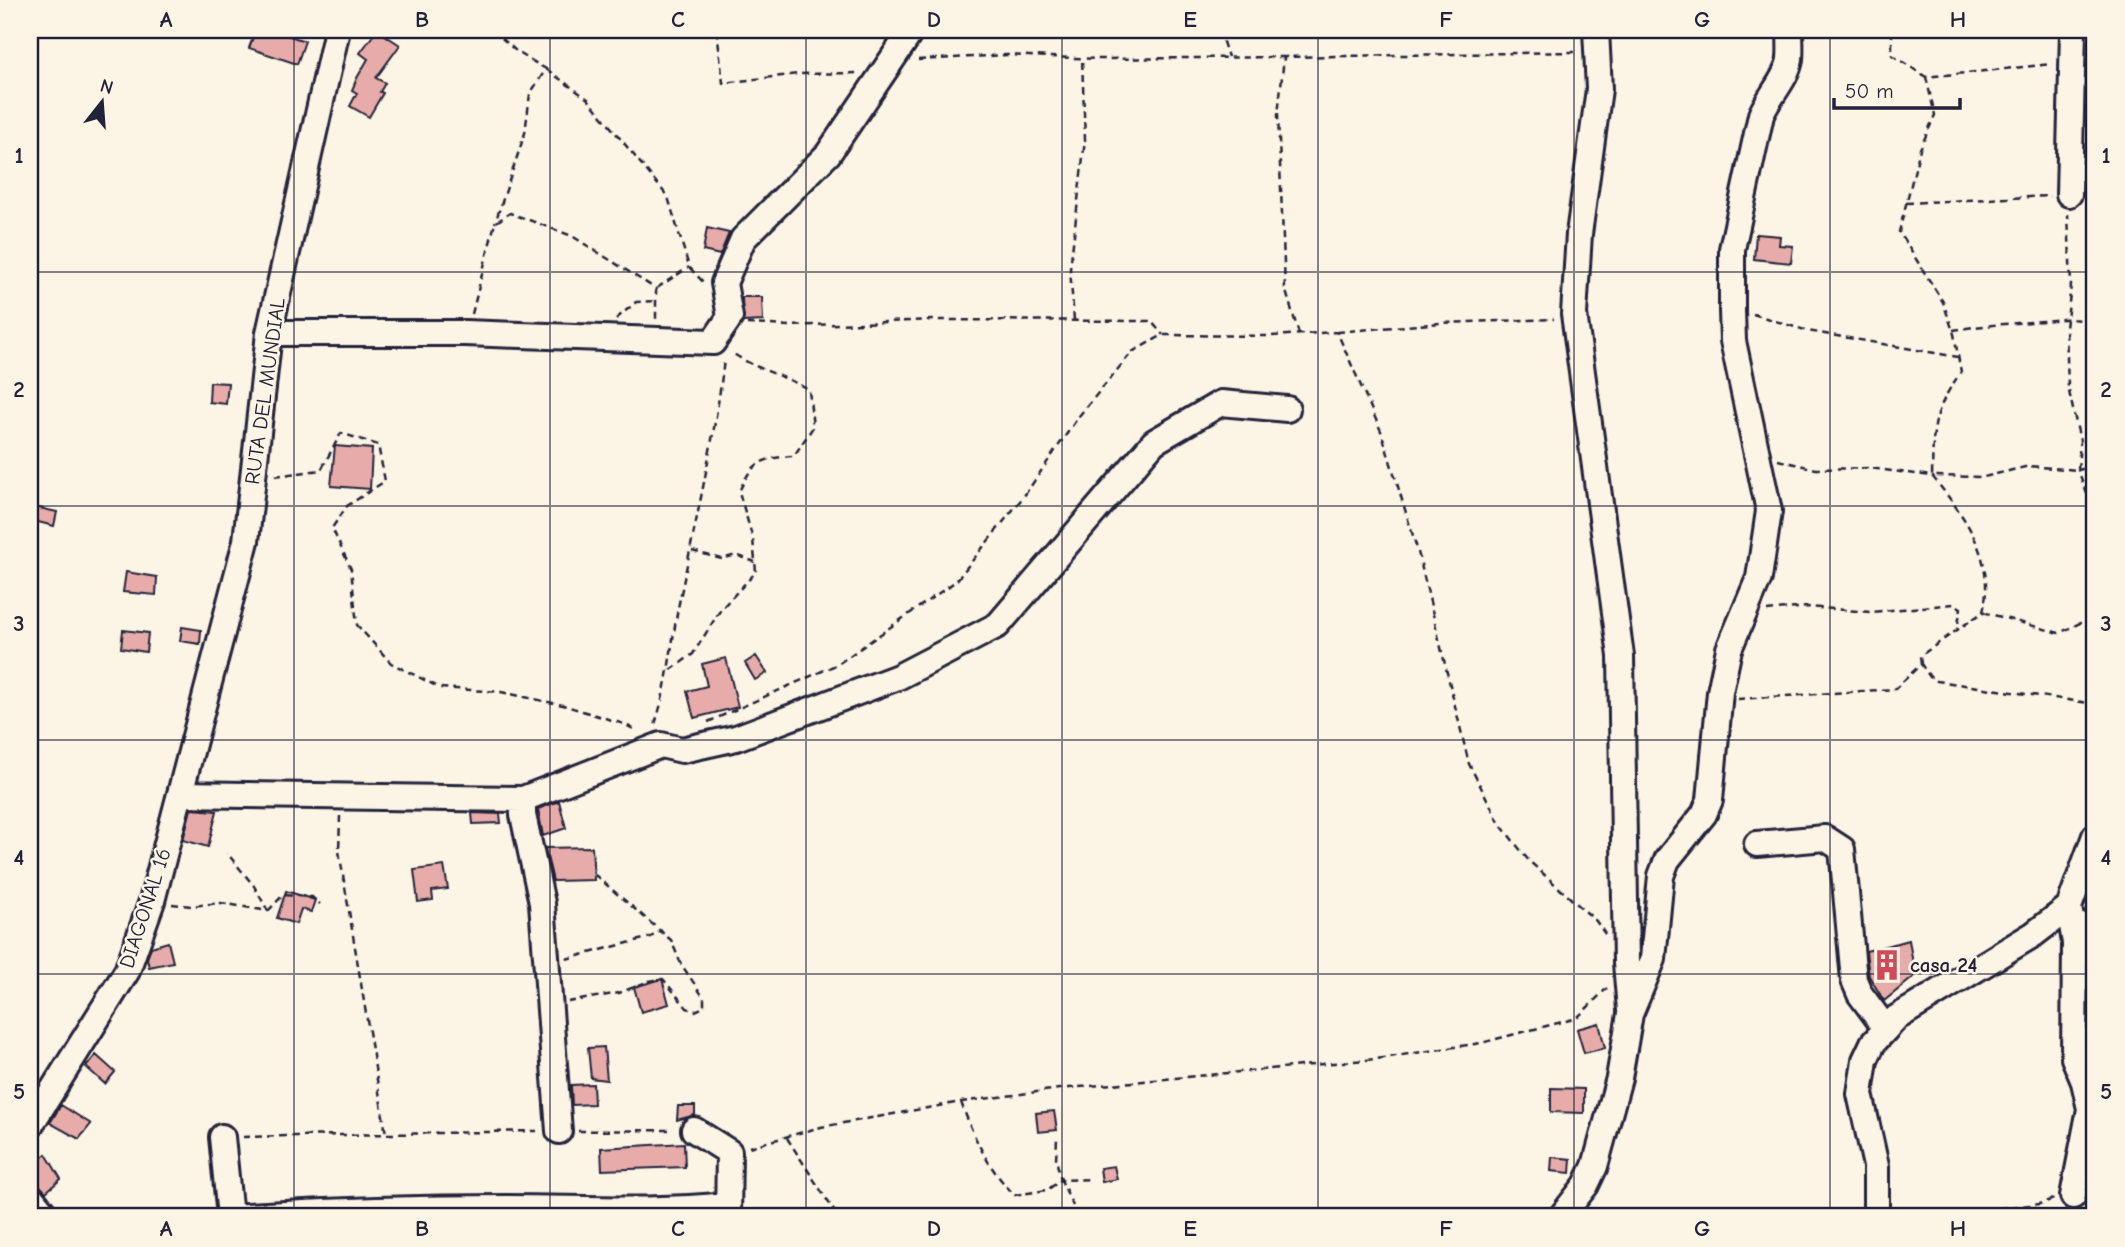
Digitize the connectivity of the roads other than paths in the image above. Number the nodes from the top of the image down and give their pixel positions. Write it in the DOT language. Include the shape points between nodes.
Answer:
graph roads {
  1 [pos="337,30"];
  2 [pos="912,30"];
  3 [pos="1790,30"];
  4 [pos="2073,30"];
  5 [pos="1597,41"];
  6 [pos="2069,194"];
  7 [pos="270,332"];
  8 [pos="1287,410"];
  9 [pos="191,751"];
  10 [pos="180,794"];
  11 [pos="523,799"];
  12 [pos="2095,836"];
  13 [pos="1757,844"];
  14 [pos="2080,920"];
  15 [pos="1630,1014"];
  16 [pos="1886,1030"];
  17 [pos="2084,1031"];
  18 [pos="30,1126"];
  19 [pos="694,1130"];
  20 [pos="559,1131"];
  21 [pos="222,1137"];
  22 [pos="30,1196"];
  23 [pos="2073,1196"];
  24 [pos="727,1211"];
  25 [pos="47,1217"];
  26 [pos="230,1217"];
  27 [pos="1561,1217"];
  28 [pos="1875,1217"];
  1 -- 7 [label="street, RUTA DEL MUNDIAL"];
  2 -- 7 [label="street" via="828,154 743,239 724,283 730,317 713,342"];
  3 -- 15 [label="street" via="1790,60 1761,115 1732,249 1733,341 1769,511 1759,578 1730,649 1720,692 1710,800 1667,860 1661,876 1653,959"];
  4 -- 6 [label="street"];
  5 -- 15 [label="street" via="1599,89 1579,234 1574,314 1621,656"];
  7 -- 9 [label="street, RUTA DEL MUNDIAL" via="246,541"];
  8 -- 11 [label="street" via="1221,403 1154,442 998,625 898,677 736,738 682,750 656,742"];
  9 -- 10 [label="street, DIAGONAL 16"];
  10 -- 11 [label="street"];
  10 -- 18 [label="street, DIAGONAL 16" via="152,901 127,971"];
  11 -- 20 [label="street" via="542,903"];
  12 -- 14 [label="street"];
  13 -- 16 [label="street" via="1825,838 1842,849 1854,980"];
  14 -- 16 [label="street" via="2034,934 1939,989"];
  14 -- 17 [label="street" via="2076,970"];
  15 -- 27 [label="street" via="1619,1078 1595,1166"];
  16 -- 28 [label="street" via="1865,1060 1860,1094 1876,1167"];
  17 -- 23 [label="street" via="2074,1058 2090,1109"];
  19 -- 24 [label="street" via="729,1152"];
  21 -- 26 [label="street"];
  22 -- 25 [label="street"];
  24 -- 26 [label="street" via="508,1208"];
}
